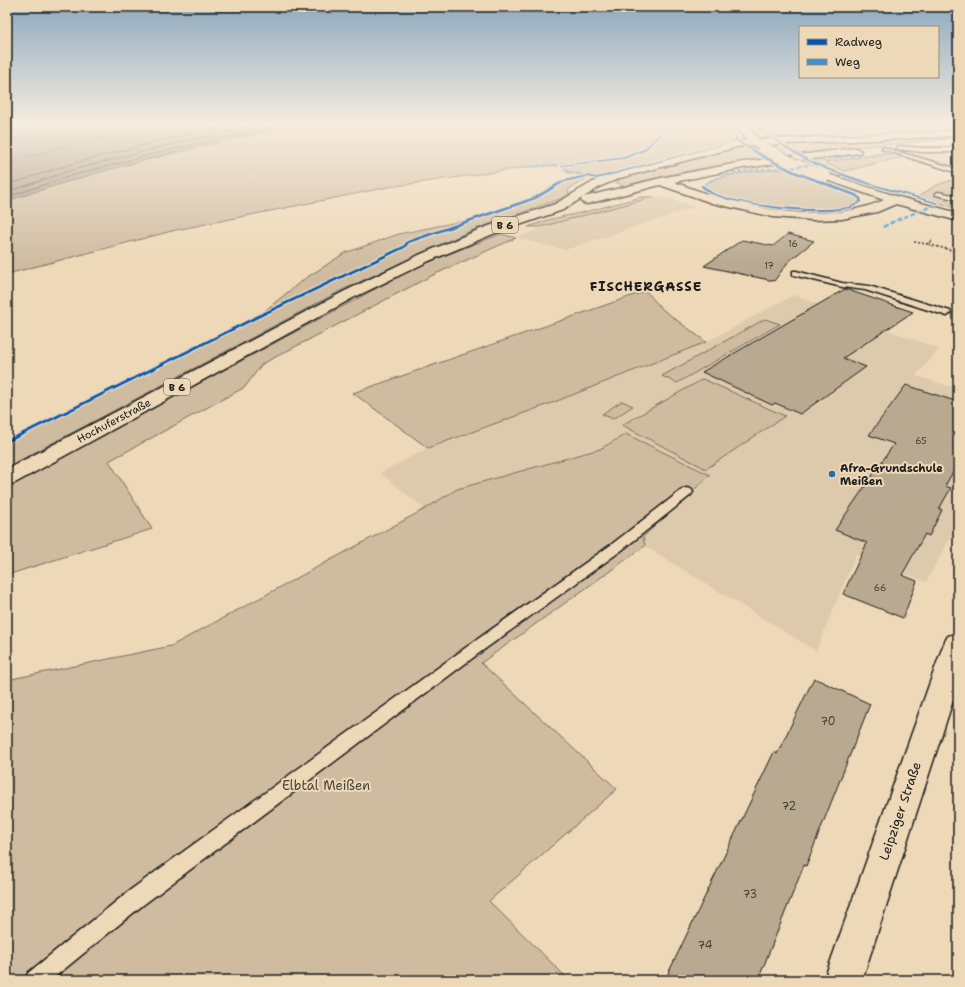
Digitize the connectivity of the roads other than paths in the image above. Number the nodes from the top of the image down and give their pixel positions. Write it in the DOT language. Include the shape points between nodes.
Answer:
graph roads {
  1 [pos="638,170"];
  2 [pos="717,170"];
  3 [pos="811,170"];
  4 [pos="661,181"];
  5 [pos="938,194"];
  6 [pos="958,198"];
  7 [pos="895,200"];
  8 [pos="559,207"];
  9 [pos="958,217"];
  10 [pos="796,273"];
  11 [pos="947,314"];
  12 [pos="7,478"];
  13 [pos="687,492"];
  14 [pos="958,643"];
  15 [pos="35,980"];
  16 [pos="843,980"];
  1 -- 8 [label="main road" via="597,184"];
  2 -- 4 [label="main road, B 6"];
  3 -- 7 [label="main road, bridge"];
  4 -- 7 [label="main road" via="734,207 779,214 835,216 873,209"];
  4 -- 8 [label="main road, B 6"];
  5 -- 6 [label="lane"];
  7 -- 9 [label="main road"];
  8 -- 12 [label="main road, Hochuferstraße / B 6" via="488,231 424,258 348,295"];
  10 -- 11 [label="lane" via="842,285 866,288"];
  13 -- 15 [label="lane" via="617,547 136,898"];
  14 -- 16 [label="main road, Leipziger Straße"];
}
